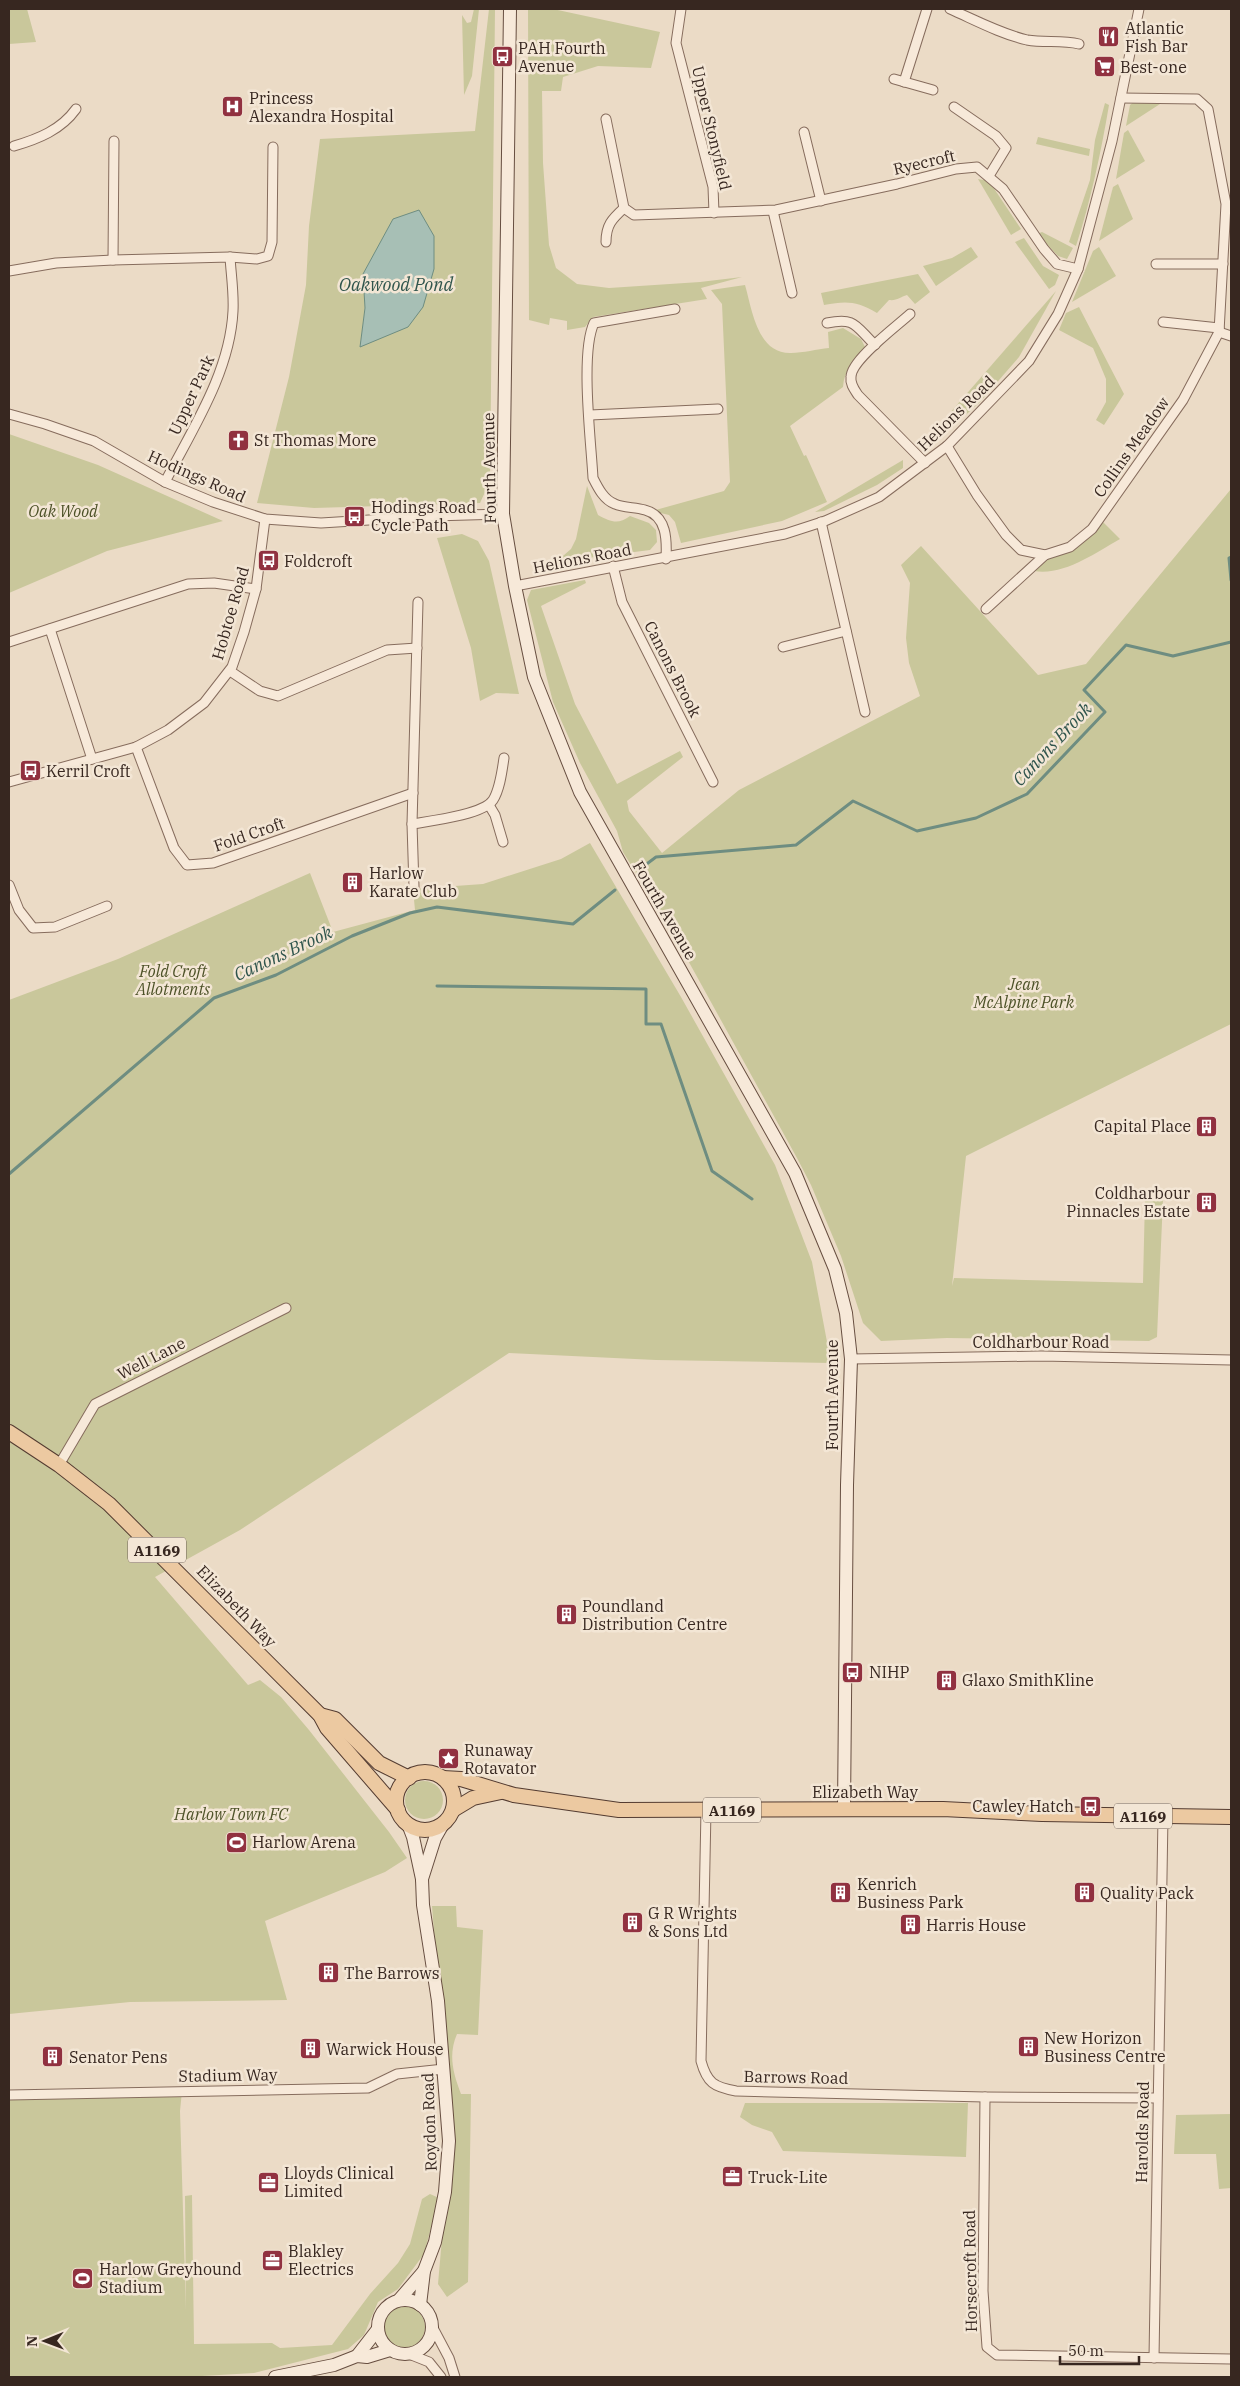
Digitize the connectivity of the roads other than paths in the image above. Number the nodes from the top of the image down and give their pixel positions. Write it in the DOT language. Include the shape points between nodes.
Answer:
graph roads {
  1 [pos="510,9"];
  2 [pos="681,9"];
  3 [pos="927,9"];
  4 [pos="950,9"];
  5 [pos="1138,9"];
  6 [pos="1078,44"];
  7 [pos="894,79"];
  8 [pos="904,82"];
  9 [pos="933,90"];
  10 [pos="1121,98"];
  11 [pos="954,107"];
  12 [pos="76,109"];
  13 [pos="606,119"];
  14 [pos="804,132"];
  15 [pos="114,141"];
  16 [pos="14,146"];
  17 [pos="273,147"];
  18 [pos="989,176"];
  19 [pos="820,201"];
  20 [pos="624,208"];
  21 [pos="773,210"];
  22 [pos="714,213"];
  23 [pos="606,242"];
  24 [pos="1228,242"];
  25 [pos="230,257"];
  26 [pos="113,260"];
  27 [pos="1156,264"];
  28 [pos="1223,264"];
  29 [pos="1078,269"];
  30 [pos="9,271"];
  31 [pos="792,293"];
  32 [pos="675,309"];
  33 [pos="910,314"];
  34 [pos="1163,322"];
  35 [pos="827,323"];
  36 [pos="1219,330"];
  37 [pos="1231,336"];
  38 [pos="875,346"];
  39 [pos="718,409"];
  40 [pos="9,414"];
  41 [pos="590,415"];
  42 [pos="947,446"];
  43 [pos="924,463"];
  44 [pos="165,482"];
  45 [pos="503,514"];
  46 [pos="265,519"];
  47 [pos="821,522"];
  48 [pos="1045,555"];
  49 [pos="666,559"];
  50 [pos="613,566"];
  51 [pos="515,586"];
  52 [pos="256,589"];
  53 [pos="418,602"];
  54 [pos="986,609"];
  55 [pos="50,629"];
  56 [pos="846,631"];
  57 [pos="9,642"];
  58 [pos="783,647"];
  59 [pos="417,648"];
  60 [pos="230,670"];
  61 [pos="865,712"];
  62 [pos="136,747"];
  63 [pos="504,758"];
  64 [pos="92,759"];
  65 [pos="9,782"];
  66 [pos="713,782"];
  67 [pos="412,793"];
  68 [pos="489,805"];
  69 [pos="412,824"];
  70 [pos="503,842"];
  71 [pos="9,885"];
  72 [pos="414,887"];
  73 [pos="107,906"];
  74 [pos="286,1308"];
  75 [pos="851,1359"];
  76 [pos="1231,1360"];
  77 [pos="9,1432"];
  78 [pos="59,1465"];
  79 [pos="320,1715"];
  80 [pos="409,1778"];
  81 [pos="443,1778"];
  82 [pos="501,1792"];
  83 [pos="398,1810"];
  84 [pos="453,1810"];
  85 [pos="706,1810"];
  86 [pos="844,1810"];
  87 [pos="1162,1816"];
  88 [pos="1231,1817"];
  89 [pos="408,1824"];
  90 [pos="442,1824"];
  91 [pos="422,1880"];
  92 [pos="444,2069"];
  93 [pos="9,2095"];
  94 [pos="985,2097"];
  95 [pos="1158,2098"];
  96 [pos="424,2272"];
  97 [pos="399,2300"];
  98 [pos="420,2305"];
  99 [pos="432,2324"];
  100 [pos="378,2329"];
  101 [pos="390,2350"];
  102 [pos="410,2354"];
  103 [pos="357,2356"];
  104 [pos="1154,2358"];
  105 [pos="1231,2360"];
  106 [pos="275,2377"];
  107 [pos="442,2377"];
  108 [pos="454,2377"];
  1 -- 45 [label="street, Fourth Avenue"];
  2 -- 22 [label="street, Upper Stonyfield" via="677,23 677,49 713,186"];
  3 -- 8 [label="street"];
  4 -- 6 [label="street" via="1028,40"];
  5 -- 10 [label="street, Helions Road"];
  7 -- 8 [label="street"];
  8 -- 9 [label="street"];
  10 -- 24 [label="street, Collins Meadow" via="1197,99 1206,106 1226,204"];
  10 -- 29 [label="street, Helions Road" via="1097,206"];
  11 -- 18 [label="street" via="996,136 1006,148"];
  12 -- 16 [label="street" via="67,122 37,139"];
  13 -- 20 [label="street"];
  14 -- 19 [label="street"];
  15 -- 26 [label="street"];
  17 -- 25 [label="street" via="272,242 268,256 257,259"];
  18 -- 19 [label="street, Ryecroft" via="977,167 956,169"];
  18 -- 29 [label="street, Ryecroft" via="1003,189 1057,264"];
  19 -- 21 [label="street, Ryecroft"];
  20 -- 22 [label="street, Upper Stonyfield" via="634,215"];
  20 -- 23 [label="street" via="606,228"];
  21 -- 22 [label="street, Ryecroft"];
  21 -- 31 [label="street"];
  24 -- 28 [label="street, Collins Meadow"];
  25 -- 26 [label="street"];
  25 -- 44 [label="street, Upper Park" via="233,310 227,349 219,376"];
  26 -- 30 [label="street" via="56,263"];
  27 -- 28 [label="street"];
  28 -- 36 [label="street, Collins Meadow"];
  29 -- 42 [label="street, Helions Road" via="1058,314 1029,361"];
  32 -- 41 [label="street" via="594,323 589,334"];
  33 -- 38 [label="street"];
  34 -- 36 [label="street"];
  35 -- 38 [label="street" via="844,319 850,321"];
  36 -- 37 [label="street"];
  36 -- 48 [label="street, Collins Meadow" via="1182,400 1092,529 1070,547"];
  38 -- 43 [label="street" via="850,375 851,385"];
  39 -- 41 [label="street"];
  40 -- 44 [label="street, Hodings Road" via="94,441"];
  41 -- 49 [label="street" via="593,478 600,492 614,504 647,510 661,522 667,537"];
  42 -- 43 [label="street, Helions Road"];
  42 -- 48 [label="street" via="1006,535 1021,550"];
  43 -- 47 [label="street, Helions Road" via="879,497"];
  44 -- 46 [label="street, Hodings Road"];
  45 -- 46 [label="street, Hodings Road" via="321,523"];
  45 -- 51 [label="street, Fourth Avenue"];
  46 -- 52 [label="street, Hobtoe Road"];
  47 -- 49 [label="street, Helions Road" via="784,534"];
  47 -- 56 [label="street"];
  48 -- 54 [label="street, Collins Meadow"];
  49 -- 50 [label="street, Helions Road"];
  50 -- 51 [label="street, Helions Road"];
  50 -- 66 [label="street, Canons Brook" via="622,602"];
  51 -- 75 [label="street, Fourth Avenue" via="534,677 580,792 795,1173 816,1219 836,1269 846,1313"];
  52 -- 55 [label="street" via="214,583 188,584"];
  52 -- 60 [label="street, Hobtoe Road"];
  53 -- 59 [label="street"];
  55 -- 57 [label="street"];
  55 -- 64 [label="street"];
  56 -- 58 [label="street"];
  56 -- 61 [label="street"];
  59 -- 60 [label="street" via="388,650 278,696 260,691"];
  59 -- 67 [label="street"];
  60 -- 62 [label="street, Hobtoe Road" via="204,703 168,730"];
  62 -- 64 [label="street, Hobtoe Road"];
  62 -- 67 [label="street, Fold Croft" via="174,848 187,865 213,863"];
  63 -- 68 [label="street" via="494,799"];
  64 -- 65 [label="street, Hobtoe Road"];
  67 -- 69 [label="street"];
  68 -- 69 [label="street"];
  68 -- 70 [label="street"];
  69 -- 72 [label="street"];
  71 -- 73 [label="street" via="19,910 32,928 55,927"];
  74 -- 78 [label="street, Well Lane" via="95,1404"];
  75 -- 76 [label="street, Coldharbour Road" via="1042,1356"];
  75 -- 86 [label="street, Fourth Avenue"];
  77 -- 78 [label="main road, Elizabeth Way / A1169"];
  78 -- 79 [label="main road, Elizabeth Way / A1169" via="109,1504"];
  79 -- 80 [label="main road, Elizabeth Way / A1169" via="335,1719 379,1763"];
  79 -- 83 [label="main road, Elizabeth Way / A1169" via="327,1728"];
  80 -- 81 [label="main road" via="427,1772"];
  80 -- 83 [label="main road" via="398,1792"];
  81 -- 82 [label="main road, Elizabeth Way / A1169" via="461,1779"];
  81 -- 84 [label="main road" via="453,1792"];
  82 -- 84 [label="main road, Elizabeth Way / A1169" via="473,1798"];
  82 -- 85 [label="main road, Elizabeth Way / A1169" via="619,1810"];
  83 -- 89 [label="main road"];
  84 -- 90 [label="main road"];
  85 -- 86 [label="main road, Elizabeth Way / A1169"];
  85 -- 94 [label="street, Barrows Road" via="701,2061 705,2076 719,2088 736,2091"];
  86 -- 87 [label="main road, Elizabeth Way / A1169" via="942,1809"];
  87 -- 88 [label="main road, Elizabeth Way / A1169"];
  87 -- 95 [label="street, Harolds Road"];
  89 -- 90 [label="main road" via="425,1830"];
  89 -- 91 [label="street, Roydon Road"];
  90 -- 91 [label="street, Roydon Road"];
  91 -- 92 [label="street, Roydon Road"];
  92 -- 93 [label="street, Stadium Way" via="397,2074 368,2088"];
  92 -- 96 [label="street, Roydon Road" via="449,2161 440,2220"];
  94 -- 95 [label="street, Barrows Road"];
  94 -- 104 [label="street, Horsecroft Road" via="983,2291 987,2347 997,2355"];
  95 -- 104 [label="street, Harolds Road"];
  96 -- 97 [label="street, Roydon Road"];
  96 -- 98 [label="street, Roydon Road"];
  97 -- 98 [label="street"];
  97 -- 100 [label="street" via="381,2314"];
  98 -- 99 [label="street"];
  99 -- 102 [label="street" via="426,2344"];
  99 -- 108 [label="street" via="449,2358"];
  100 -- 101 [label="street" via="383,2343"];
  100 -- 103 [label="street"];
  101 -- 102 [label="street"];
  101 -- 103 [label="street" via="367,2357"];
  102 -- 107 [label="street" via="429,2362"];
  103 -- 106 [label="street" via="334,2365"];
  104 -- 105 [label="street, Horsecroft Road"];
}
